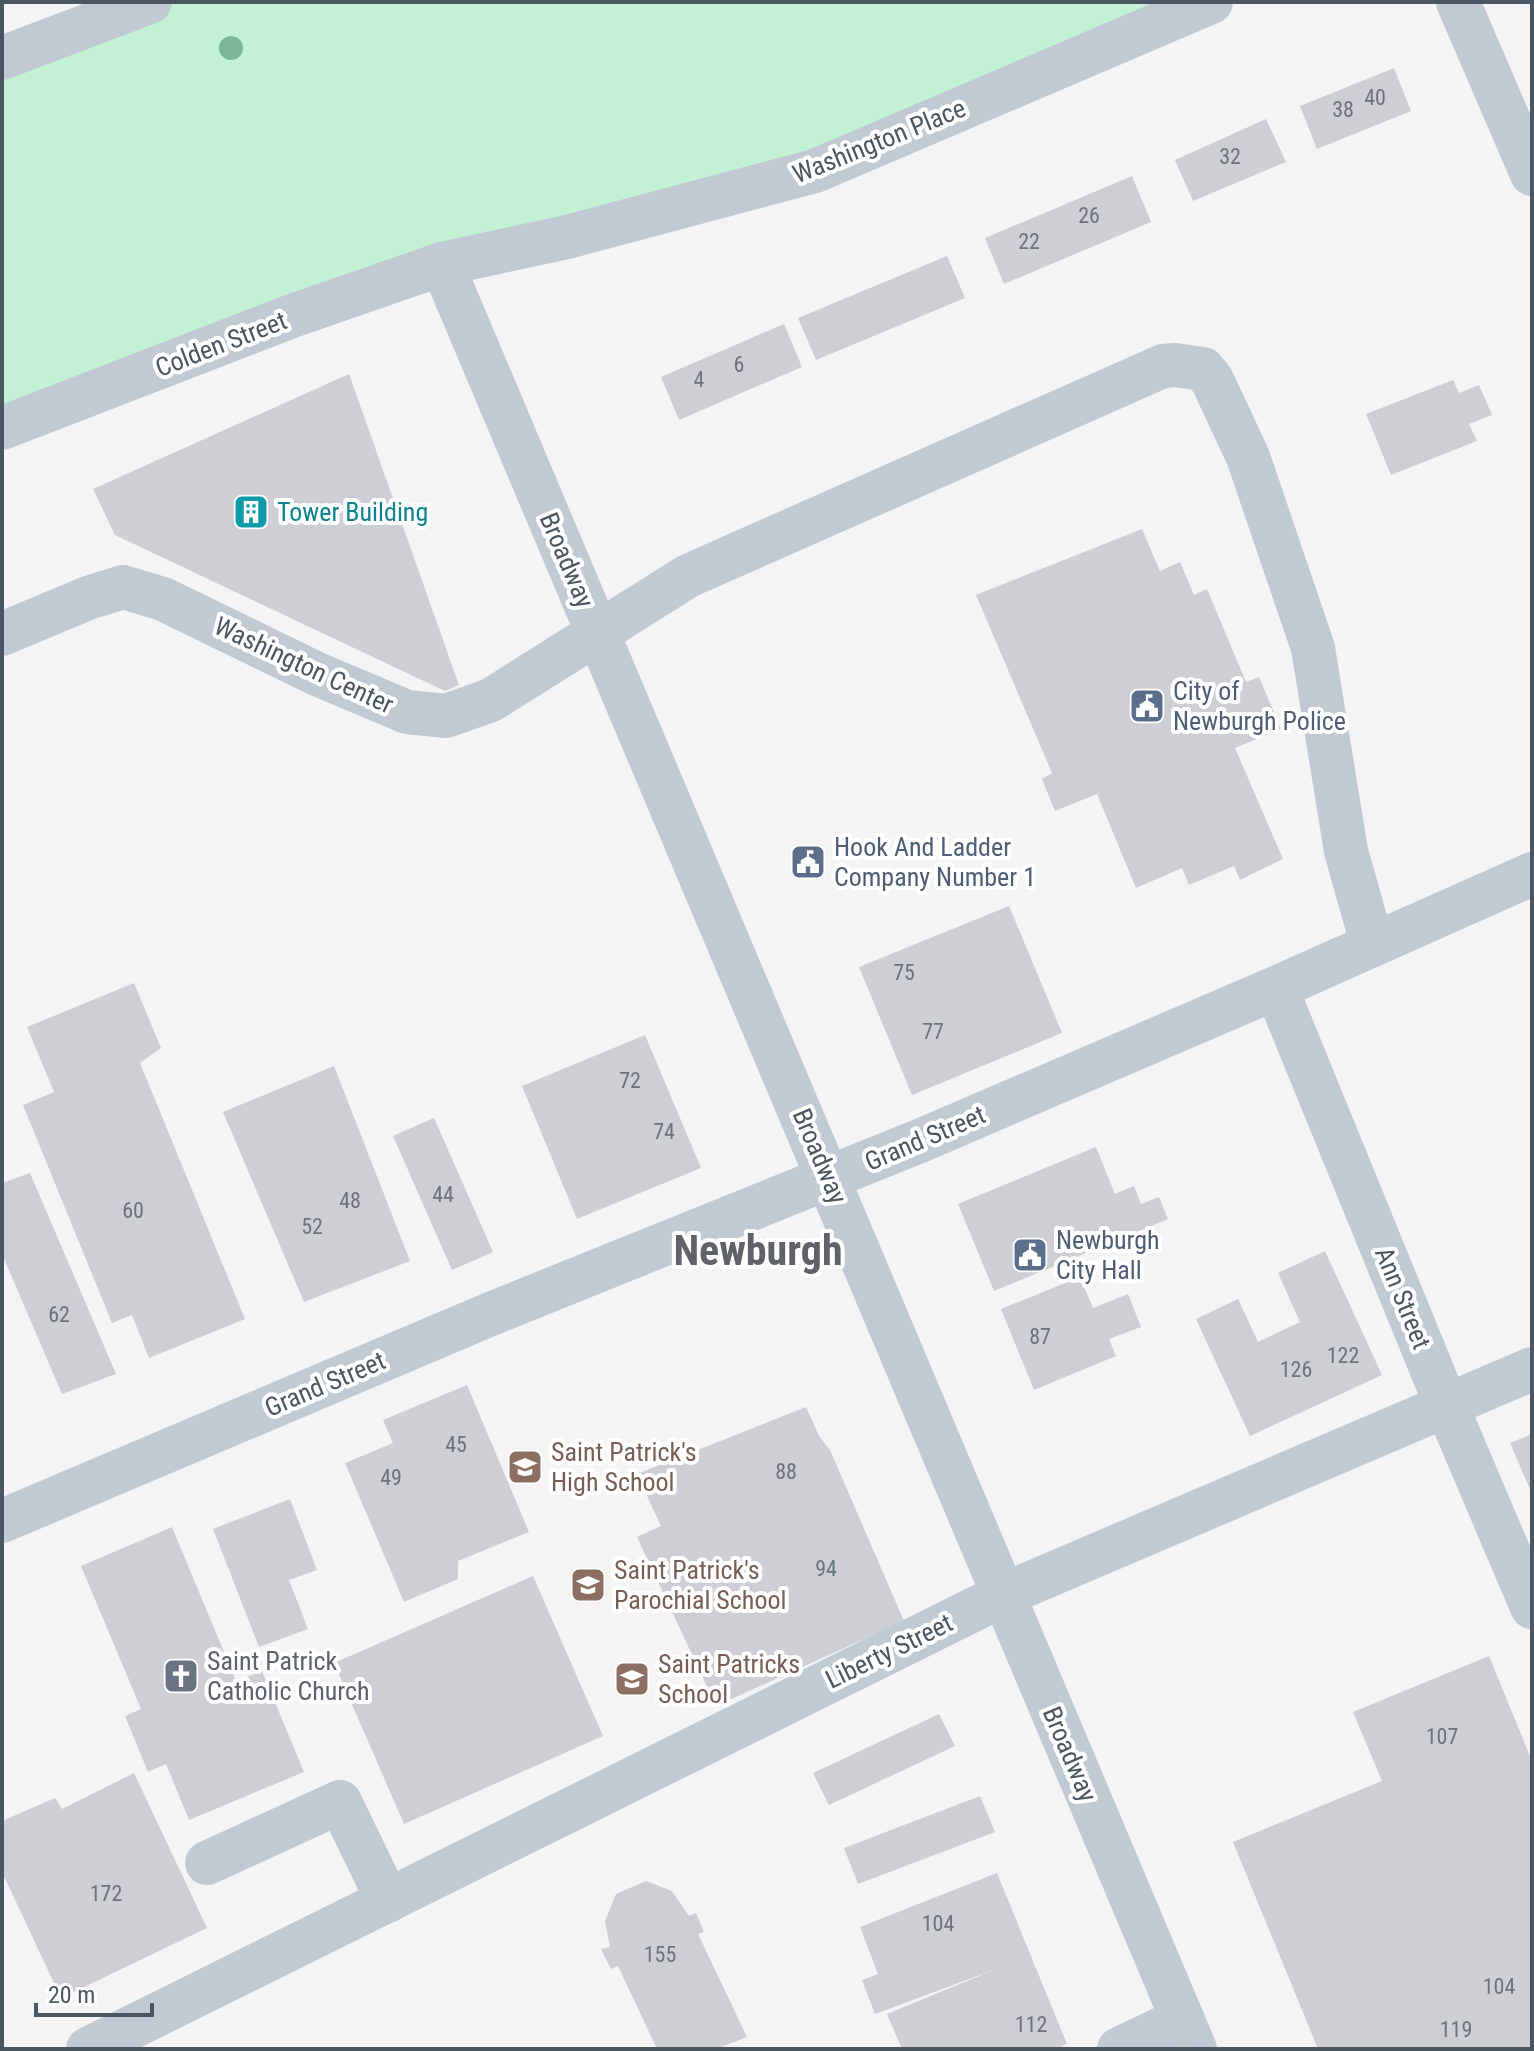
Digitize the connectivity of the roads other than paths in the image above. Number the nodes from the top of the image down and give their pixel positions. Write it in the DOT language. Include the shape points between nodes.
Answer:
graph roads {
  1 [pos="150,2"];
  2 [pos="1211,2"];
  3 [pos="1458,2"];
  4 [pos="2,58"];
  5 [pos="1532,174"];
  6 [pos="442,264"];
  7 [pos="2,428"];
  8 [pos="597,632"];
  9 [pos="2,634"];
  10 [pos="1532,874"];
  11 [pos="1372,943"];
  12 [pos="1276,988"];
  13 [pos="830,1178"];
  14 [pos="1532,1369"];
  15 [pos="1447,1407"];
  16 [pos="2,1521"];
  17 [pos="1003,1595"];
  18 [pos="1532,1607"];
  19 [pos="207,1863"];
  20 [pos="388,1901"];
  21 [pos="1188,2034"];
  22 [pos="88,2049"];
  23 [pos="1119,2049"];
  1 -- 4 [label="street"];
  2 -- 6 [label="street, Washington Place" via="815,171 567,237"];
  3 -- 5 [label="street"];
  6 -- 7 [label="street, Сolden Street"];
  6 -- 8 [label="street, Broadway"];
  8 -- 9 [label="street, Washington Center" via="491,700 446,716 407,712 163,599 123,587"];
  8 -- 11 [label="street, Washington Center" via="688,576 1163,366 1203,369 1248,457 1313,648 1346,851"];
  8 -- 13 [label="street, Broadway"];
  10 -- 11 [label="street, Grand Street"];
  11 -- 12 [label="street, Grand Street"];
  12 -- 13 [label="street, Grand Street"];
  12 -- 15 [label="street, Ann Street"];
  13 -- 16 [label="street, Grand Street" via="493,1313"];
  13 -- 17 [label="street, Broadway"];
  14 -- 15 [label="street, Liberty Street"];
  15 -- 17 [label="street, Liberty Street"];
  15 -- 18 [label="street, Ann Street"];
  17 -- 20 [label="street, Liberty Street"];
  17 -- 21 [label="street, Broadway"];
  19 -- 20 [label="street" via="340,1802"];
  20 -- 22 [label="street, Liberty Street"];
  21 -- 23 [label="street"];
}
